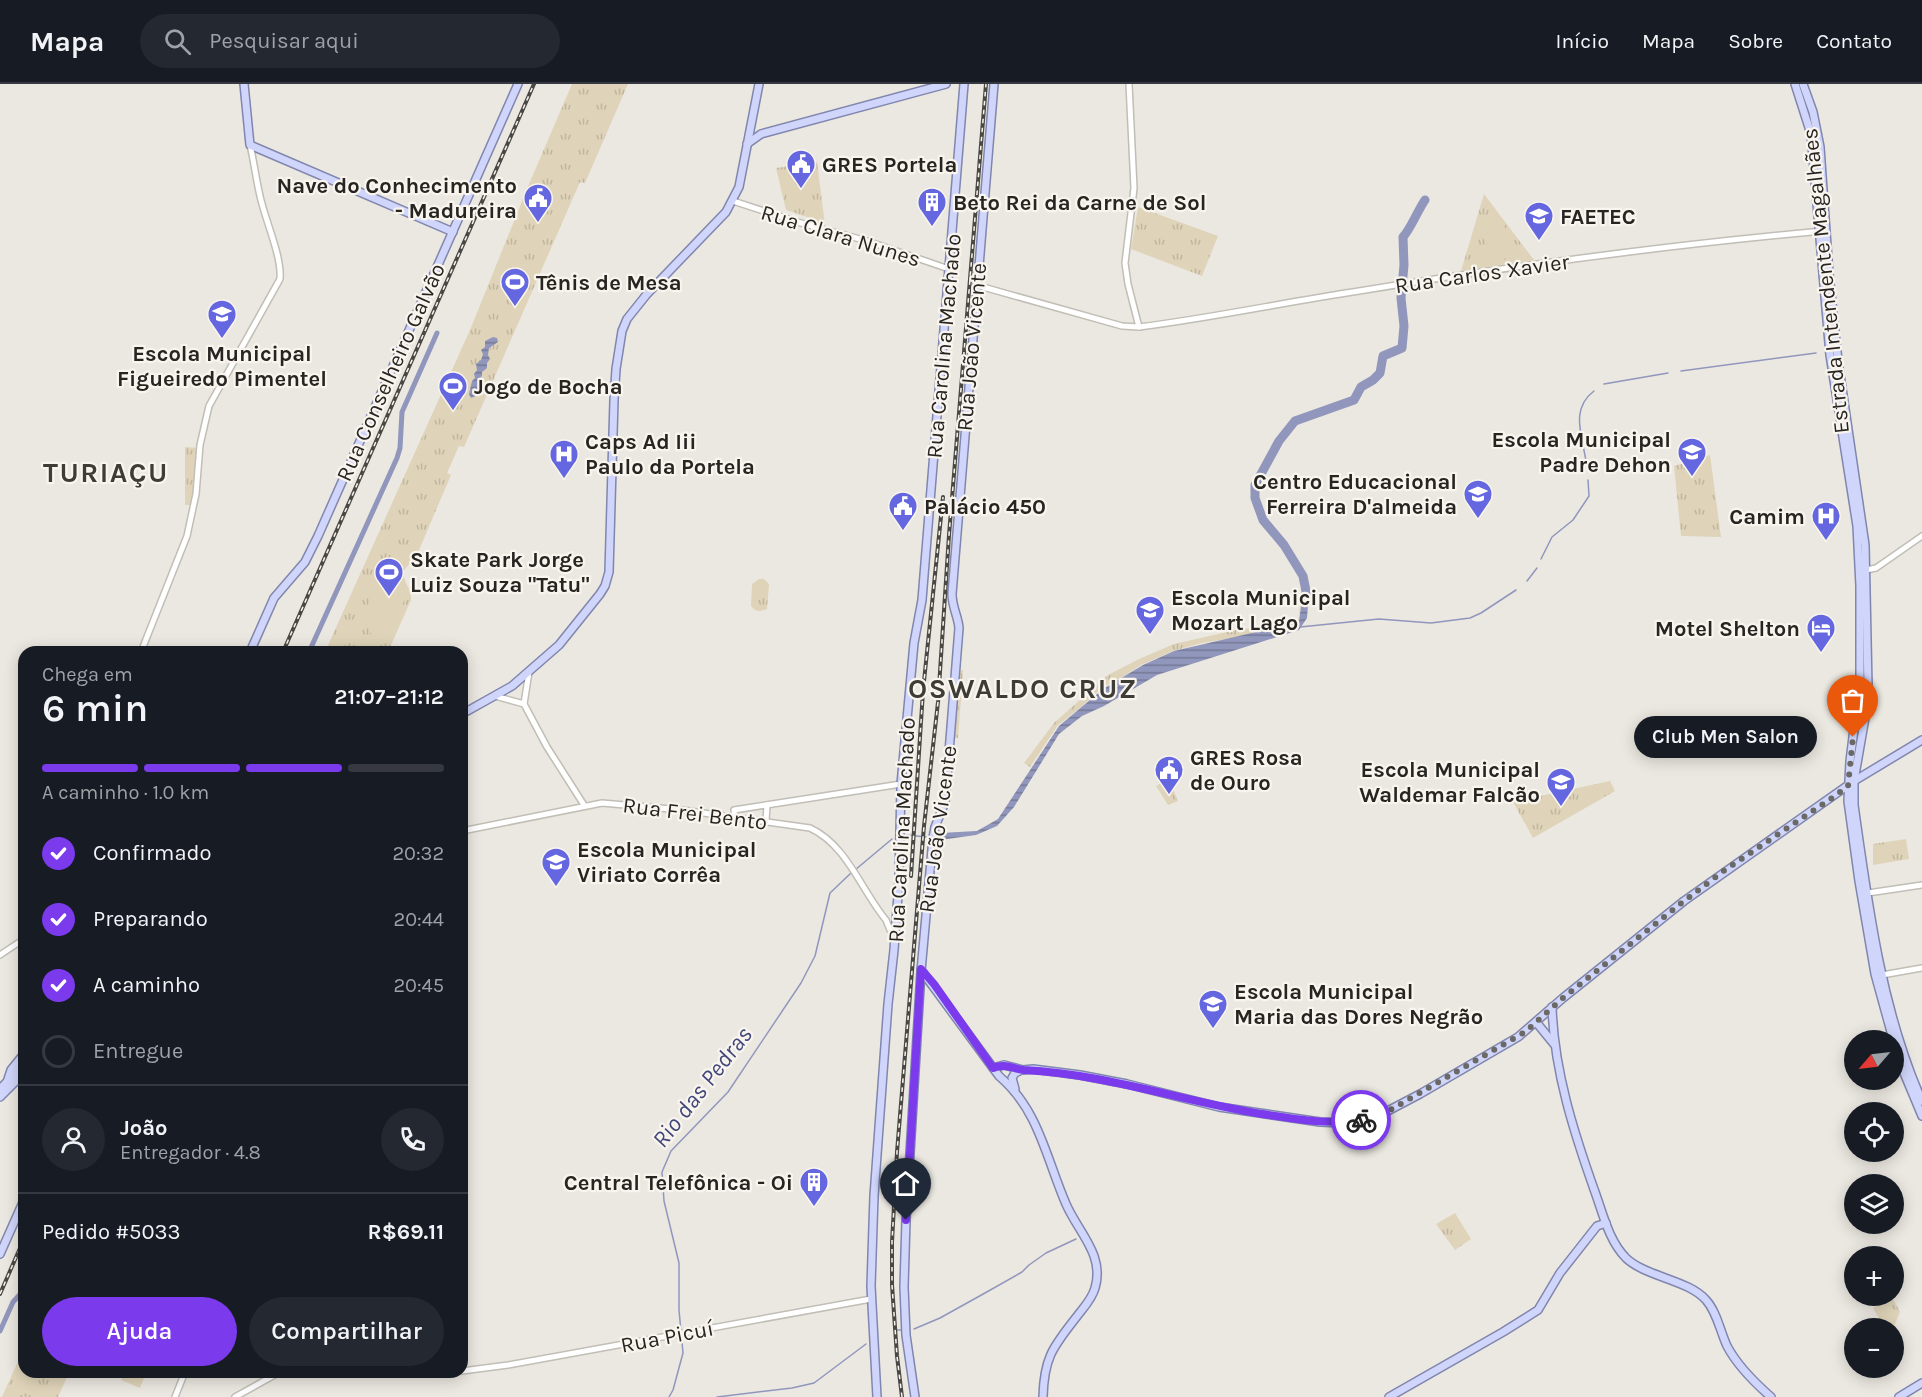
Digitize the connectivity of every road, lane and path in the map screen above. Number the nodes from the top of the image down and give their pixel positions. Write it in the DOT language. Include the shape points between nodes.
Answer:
graph roads {
  1 [pos="244,84"];
  2 [pos="518,84"];
  3 [pos="759,84"];
  4 [pos="946,84"];
  5 [pos="994,84"];
  6 [pos="1130,84"];
  7 [pos="1795,84"];
  8 [pos="1803,84"];
  9 [pos="962,86"];
  10 [pos="751,122"];
  11 [pos="761,134"];
  12 [pos="250,144"];
  13 [pos="747,144"];
  14 [pos="733,201"];
  15 [pos="1822,231"];
  16 [pos="453,232"];
  17 [pos="949,269"];
  18 [pos="976,285"];
  19 [pos="1139,327"];
  20 [pos="1922,536"];
  21 [pos="1866,570"];
  22 [pos="143,646"];
  23 [pos="253,646"];
  24 [pos="529,672"];
  25 [pos="495,696"];
  26 [pos="524,704"];
  27 [pos="468,711"];
  28 [pos="1922,740"];
  29 [pos="1858,759"];
  30 [pos="1875,769"];
  31 [pos="901,784"];
  32 [pos="1851,784"];
  33 [pos="1836,795"];
  34 [pos="1848,801"];
  35 [pos="584,805"];
  36 [pos="767,805"];
  37 [pos="735,818"];
  38 [pos="766,821"];
  39 [pos="468,830"];
  40 [pos="1922,885"];
  41 [pos="1868,893"];
  42 [pos="890,922"];
  43 [pos="18,943"];
  44 [pos="0,956"];
  45 [pos="1922,968"];
  46 [pos="921,969"];
  47 [pos="1882,975"];
  48 [pos="920,984"];
  49 [pos="939,994"];
  50 [pos="1552,1007"];
  51 [pos="1536,1022"];
  52 [pos="1554,1044"];
  53 [pos="18,1061"];
  54 [pos="993,1068"];
  55 [pos="1023,1070"];
  56 [pos="18,1075"];
  57 [pos="18,1082"];
  58 [pos="8,1085"];
  59 [pos="0,1089"];
  60 [pos="1015,1089"];
  61 [pos="0,1097"];
  62 [pos="1922,1101"];
  63 [pos="1922,1116"];
  64 [pos="18,1214"];
  65 [pos="1606,1223"];
  66 [pos="0,1254"];
  67 [pos="871,1299"];
  68 [pos="468,1370"];
  69 [pos="182,1378"];
  70 [pos="269,1378"];
  71 [pos="1922,1383"];
  72 [pos="179,1385"];
  73 [pos="915,1396"];
  74 [pos="175,1397"];
  75 [pos="182,1397"];
  76 [pos="235,1397"];
  77 [pos="877,1397"];
  78 [pos="1043,1397"];
  79 [pos="1389,1397"];
  80 [pos="1771,1397"];
  81 [pos="1899,1397"];
  1 -- 12 [label="main road"];
  2 -- 16 [label="main road, Rua Conselheiro Galvão"];
  3 -- 10 [label="main road"];
  4 -- 11 [label="main road"];
  5 -- 18 [label="main road, Rua João Vicente"];
  6 -- 19 [label="street" via="1134,188 1125,263"];
  7 -- 15 [label="main road, Estrada Intendente Magalhães" via="1811,134"];
  8 -- 15 [label="main road, Estrada Intendente Magalhães" via="1818,137"];
  9 -- 17 [label="main road, Rua Carolina Machado"];
  10 -- 11 [label="main road"];
  10 -- 13 [label="main road"];
  11 -- 13 [label="main road"];
  12 -- 16 [label="main road"];
  12 -- 22 [label="street" via="280,271 279,282 208,406 187,536"];
  13 -- 14 [label="main road"];
  14 -- 17 [label="street, Rua Clara Nunes"];
  14 -- 24 [label="main road" via="624,324 614,400 608,578 574,628"];
  15 -- 19 [label="street, Rua Carlos Xavier" via="1679,246 1404,284"];
  15 -- 21 [label="main road, Estrada Intendente Magalhães"];
  15 -- 32 [label="main road, Estrada Intendente Magalhães" via="1830,355 1858,550 1860,680"];
  16 -- 23 [label="main road, Rua Conselheiro Galvão" via="318,536 305,562 274,598"];
  17 -- 31 [label="main road, Rua Carolina Machado" via="922,600 914,643"];
  18 -- 19 [label="street, Rua Carlos Xavier" via="1122,326"];
  18 -- 46 [label="main road, Rua João Vicente" via="952,594 959,628 945,802 933,838"];
  20 -- 21 [label="street" via="1876,568"];
  21 -- 29 [label="main road, Estrada Intendente Magalhães" via="1868,686"];
  24 -- 25 [label="main road"];
  24 -- 26 [label="street"];
  25 -- 26 [label="street"];
  25 -- 27 [label="main road"];
  26 -- 35 [label="street"];
  28 -- 30 [label="main road"];
  29 -- 30 [label="main road" via="1865,767"];
  29 -- 32 [label="main road, Estrada Intendente Magalhães"];
  30 -- 32 [label="main road"];
  31 -- 36 [label="street"];
  31 -- 42 [label="main road, Rua Carolina Machado" via="897,915"];
  32 -- 33 [label="main road"];
  32 -- 34 [label="main road, Estrada Intendente Magalhães"];
  32 -- 41 [label="main road, Estrada Intendente Magalhães"];
  33 -- 34 [label="main road"];
  33 -- 50 [label="main road" via="1725,870"];
  34 -- 63 [label="main road, Estrada Intendente Magalhães" via="1875,974 1899,1061"];
  35 -- 37 [label="street, Rua Frei Bento" via="618,803"];
  35 -- 39 [label="street, Rua Frei Bento"];
  36 -- 37 [label="street" via="734,810"];
  36 -- 38 [label="street"];
  37 -- 38 [label="street, Rua Frei Bento"];
  38 -- 42 [label="street, Rua Frei Bento" via="819,832 832,843"];
  40 -- 41 [label="street"];
  41 -- 47 [label="main road, Estrada Intendente Magalhães"];
  42 -- 67 [label="main road, Rua Carolina Machado" via="895,941 874,1196"];
  43 -- 44 [label="street"];
  45 -- 47 [label="street"];
  46 -- 48 [label="main road, Rua João Vicente"];
  46 -- 49 [label="main road"];
  47 -- 62 [label="main road, Estrada Intendente Magalhães" via="1909,1070"];
  48 -- 49 [label="main road"];
  48 -- 73 [label="main road, Rua João Vicente" via="904,1275 906,1335"];
  49 -- 54 [label="main road"];
  50 -- 51 [label="main road"];
  50 -- 52 [label="main road"];
  51 -- 52 [label="main road"];
  51 -- 55 [label="main road" via="1518,1037 1385,1113 1342,1123 1219,1107 1068,1073"];
  52 -- 65 [label="main road" via="1571,1118"];
  53 -- 58 [label="main road" via="11,1070"];
  54 -- 55 [label="main road" via="1004,1065"];
  54 -- 60 [label="main road"];
  55 -- 60 [label="main road" via="1013,1075"];
  56 -- 58 [label="main road"];
  57 -- 58 [label="main road"];
  58 -- 59 [label="main road"];
  58 -- 61 [label="main road"];
  60 -- 78 [label="main road" via="1041,1136 1065,1202 1094,1254 1098,1275 1092,1297 1066,1328 1046,1364"];
  64 -- 66 [label="main road"];
  65 -- 79 [label="main road" via="1597,1226 1560,1273 1538,1310"];
  65 -- 80 [label="main road" via="1629,1261 1707,1301 1728,1349"];
  67 -- 68 [label="street, Rua Picuí"];
  67 -- 77 [label="main road, Rua Carolina Machado"];
  69 -- 72 [label="street"];
  70 -- 76 [label="street"];
  71 -- 81 [label="main road"];
  72 -- 74 [label="street"];
  72 -- 75 [label="street"];
}
